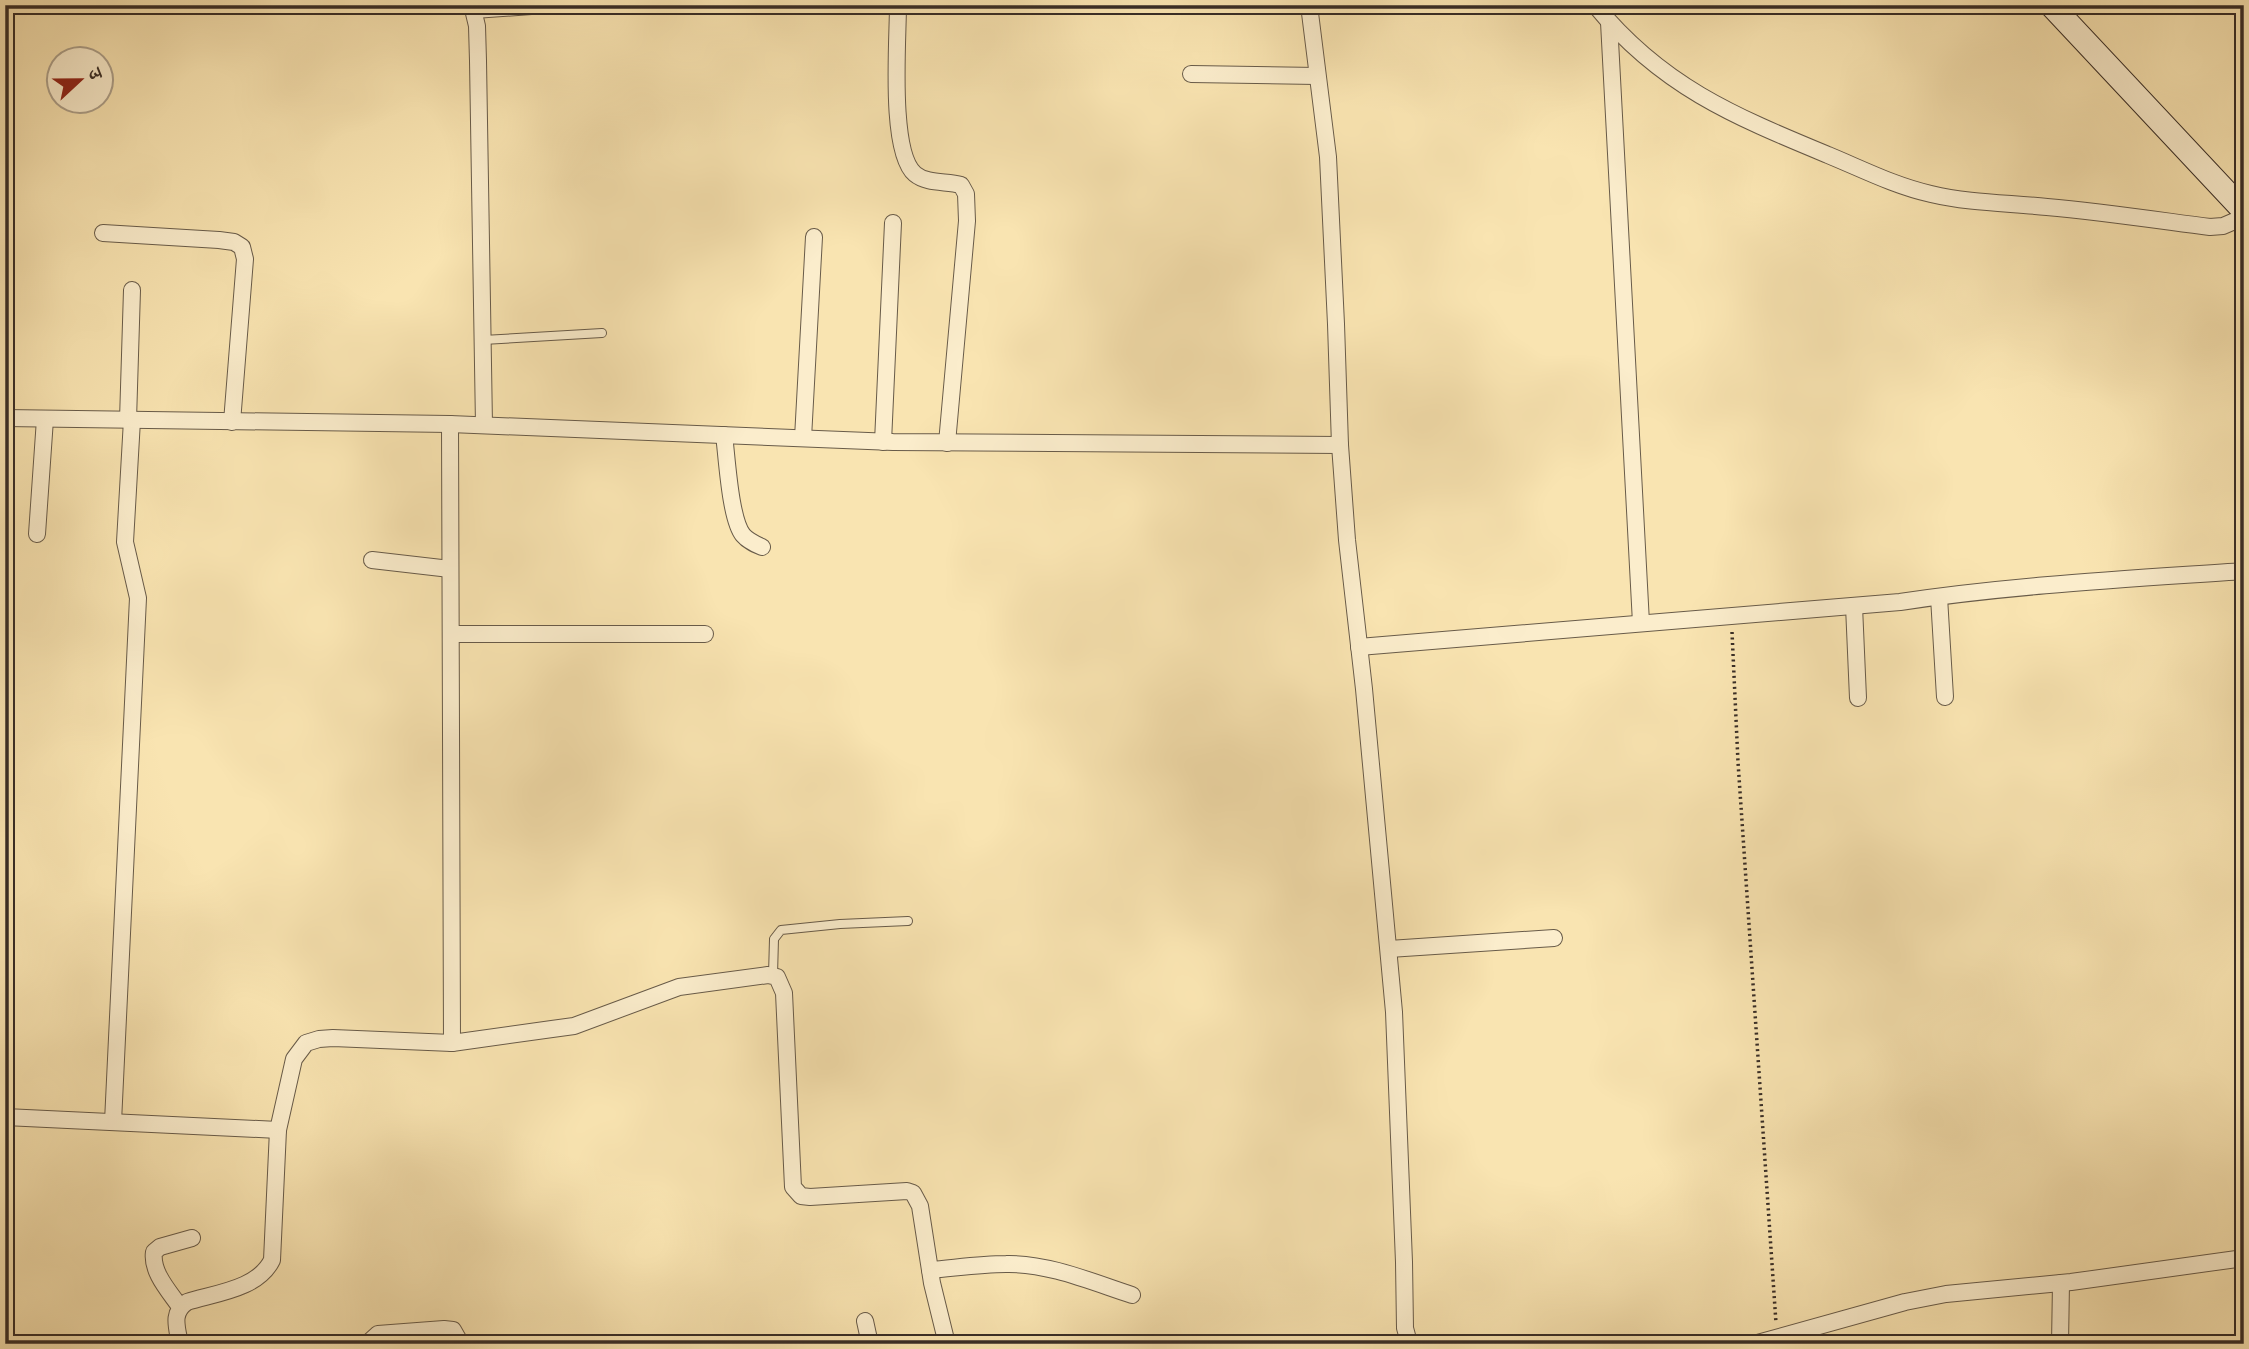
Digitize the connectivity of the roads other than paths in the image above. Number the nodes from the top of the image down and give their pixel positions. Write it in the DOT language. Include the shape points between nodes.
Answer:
graph roads {
  1 [pos="545,5"];
  2 [pos="898,5"];
  3 [pos="1309,5"];
  4 [pos="1595,5"];
  5 [pos="2051,5"];
  6 [pos="473,8"];
  7 [pos="1609,22"];
  8 [pos="1191,74"];
  9 [pos="1317,76"];
  10 [pos="2244,211"];
  11 [pos="2244,218"];
  12 [pos="893,223"];
  13 [pos="103,233"];
  14 [pos="814,237"];
  15 [pos="132,290"];
  16 [pos="603,333"];
  17 [pos="483,340"];
  18 [pos="5,418"];
  19 [pos="45,419"];
  20 [pos="130,420"];
  21 [pos="232,422"];
  22 [pos="450,424"];
  23 [pos="484,425"];
  24 [pos="724,435"];
  25 [pos="803,438"];
  26 [pos="883,442"];
  27 [pos="947,443"];
  28 [pos="1340,445"];
  29 [pos="37,534"];
  30 [pos="762,547"];
  31 [pos="372,560"];
  32 [pos="450,569"];
  33 [pos="2244,571"];
  34 [pos="1939,597"];
  35 [pos="1854,606"];
  36 [pos="1641,623"];
  37 [pos="451,634"];
  38 [pos="705,634"];
  39 [pos="1359,647"];
  40 [pos="1945,697"];
  41 [pos="1858,698"];
  42 [pos="908,921"];
  43 [pos="1554,938"];
  44 [pos="1389,949"];
  45 [pos="773,975"];
  46 [pos="452,1043"];
  47 [pos="5,1117"];
  48 [pos="113,1122"];
  49 [pos="278,1130"];
  50 [pos="192,1238"];
  51 [pos="2244,1258"];
  52 [pos="930,1270"];
  53 [pos="2061,1283"];
  54 [pos="1132,1296"];
  55 [pos="180,1307"];
  56 [pos="865,1321"];
  57 [pos="180,1344"];
  58 [pos="367,1344"];
  59 [pos="461,1344"];
  60 [pos="870,1344"];
  61 [pos="947,1344"];
  62 [pos="1412,1344"];
  63 [pos="1754,1344"];
  64 [pos="2060,1344"];
  1 -- 6 [label="street"];
  2 -- 27 [label="street" via="898,128 903,155 923,179 961,186 967,194"];
  3 -- 9 [label="street"];
  4 -- 7 [label="street"];
  5 -- 10 [label="street"];
  6 -- 17 [label="street"];
  7 -- 11 [label="street" via="1661,71 1702,98 1905,187 1951,198 2210,227"];
  7 -- 36 [label="street"];
  8 -- 9 [label="street"];
  9 -- 28 [label="street" via="1328,157"];
  12 -- 26 [label="street"];
  13 -- 21 [label="street" via="219,240 242,247 245,259"];
  14 -- 25 [label="street"];
  15 -- 20 [label="street"];
  16 -- 17 [label="lane"];
  17 -- 23 [label="street"];
  18 -- 19 [label="street"];
  19 -- 20 [label="street"];
  19 -- 29 [label="street"];
  20 -- 21 [label="street"];
  20 -- 48 [label="street" via="125,542 138,598"];
  21 -- 22 [label="street"];
  22 -- 23 [label="street"];
  22 -- 32 [label="street"];
  23 -- 24 [label="street"];
  24 -- 25 [label="street"];
  24 -- 30 [label="street" via="739,529"];
  25 -- 26 [label="street"];
  26 -- 27 [label="street"];
  27 -- 28 [label="street"];
  28 -- 39 [label="street"];
  31 -- 32 [label="street"];
  32 -- 37 [label="street"];
  33 -- 34 [label="street"];
  34 -- 35 [label="street"];
  34 -- 40 [label="street"];
  35 -- 36 [label="street"];
  35 -- 41 [label="street"];
  36 -- 39 [label="street"];
  37 -- 38 [label="street"];
  37 -- 46 [label="street"];
  39 -- 44 [label="street"];
  42 -- 45 [label="lane" via="781,930 774,939"];
  43 -- 44 [label="street"];
  44 -- 62 [label="street" via="1405,1328"];
  45 -- 46 [label="street" via="680,987 574,1026"];
  45 -- 52 [label="street" via="784,993 793,1187 810,1198 913,1193 920,1206"];
  46 -- 49 [label="street" via="333,1038 306,1043 294,1059"];
  47 -- 48 [label="street"];
  48 -- 49 [label="street"];
  49 -- 55 [label="street" via="273,1248 267,1271 255,1280"];
  50 -- 55 [label="street" via="154,1252 160,1278"];
  51 -- 53 [label="street"];
  52 -- 54 [label="street" via="1007,1264 1035,1267"];
  52 -- 61 [label="street"];
  53 -- 63 [label="street" via="1905,1302"];
  53 -- 64 [label="street"];
  55 -- 57 [label="street" via="176,1317"];
  56 -- 60 [label="street"];
  58 -- 59 [label="street" via="378,1334 444,1329 453,1330"];
}
